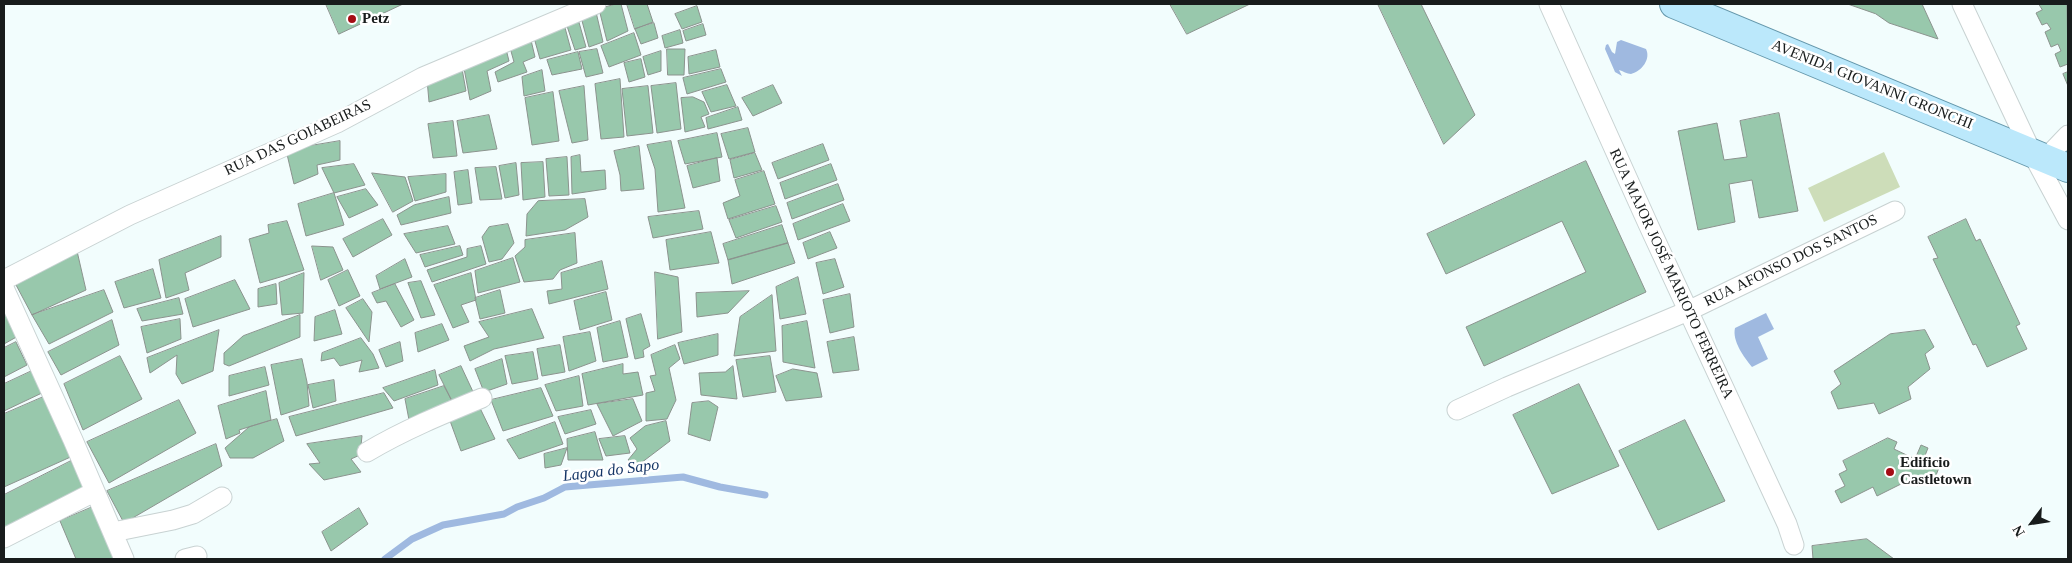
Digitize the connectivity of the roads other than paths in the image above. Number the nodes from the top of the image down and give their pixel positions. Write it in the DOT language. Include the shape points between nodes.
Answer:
graph roads {
  1 [pos="596,4"];
  2 [pos="1549,4"];
  3 [pos="1674,4"];
  4 [pos="1962,4"];
  5 [pos="2068,135"];
  6 [pos="2048,159"];
  7 [pos="1895,211"];
  8 [pos="2068,220"];
  9 [pos="4,280"];
  10 [pos="4,288"];
  11 [pos="1688,310"];
  12 [pos="482,398"];
  13 [pos="1457,410"];
  14 [pos="367,452"];
  15 [pos="94,492"];
  16 [pos="222,497"];
  17 [pos="113,532"];
  18 [pos="4,538"];
  19 [pos="1794,545"];
  20 [pos="124,559"];
  1 -- 9 [label="street, RUA DAS GOIABEIRAS" via="423,77 337,123 130,215"];
  2 -- 11 [label="street, RUA MAJOR JOSÉ MARIOTO FERREIRA"];
  3 -- 6 [label="main road, AVENIDA GIOVANNI GRONCHI"];
  4 -- 6 [label="street"];
  5 -- 6 [label="street"];
  6 -- 8 [label="street"];
  7 -- 11 [label="street, RUA AFONSO DOS SANTOS"];
  10 -- 15 [label="street"];
  11 -- 13 [label="street, RUA AFONSO DOS SANTOS"];
  11 -- 19 [label="street, RUA MAJOR JOSÉ MARIOTO FERREIRA"];
  12 -- 14 [label="street" via="393,437"];
  15 -- 17 [label="street"];
  15 -- 18 [label="street"];
  16 -- 17 [label="street" via="193,514"];
  17 -- 20 [label="street"];
}
